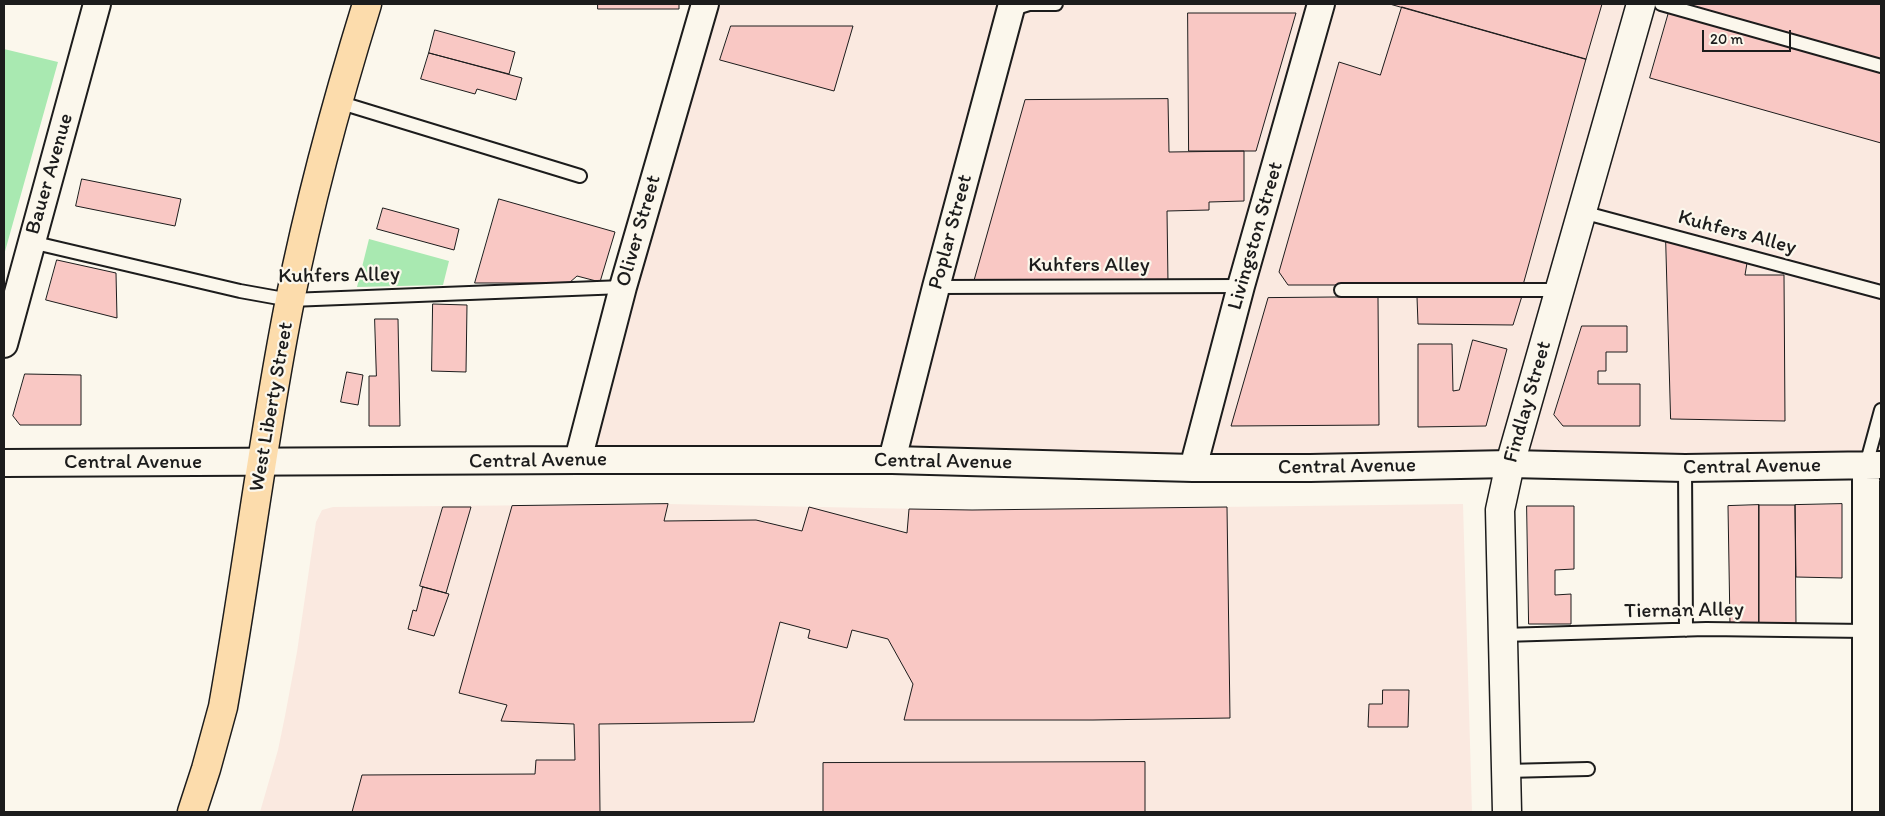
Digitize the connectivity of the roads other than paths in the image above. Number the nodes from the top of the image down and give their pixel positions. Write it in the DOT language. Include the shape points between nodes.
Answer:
graph roads {
  1 [pos="98,4"];
  2 [pos="367,4"];
  3 [pos="705,4"];
  4 [pos="1056,4"];
  5 [pos="1321,4"];
  6 [pos="1641,4"];
  7 [pos="1661,4"];
  8 [pos="1011,7"];
  9 [pos="1881,66"];
  10 [pos="338,102"];
  11 [pos="580,176"];
  12 [pos="1582,212"];
  13 [pos="31,242"];
  14 [pos="1242,286"];
  15 [pos="623,287"];
  16 [pos="936,287"];
  17 [pos="1342,290"];
  18 [pos="1560,290"];
  19 [pos="1881,292"];
  20 [pos="290,300"];
  21 [pos="4,344"];
  22 [pos="1881,410"];
  23 [pos="578,460"];
  24 [pos="892,460"];
  25 [pos="262,462"];
  26 [pos="4,463"];
  27 [pos="1510,464"];
  28 [pos="1874,465"];
  29 [pos="1192,468"];
  30 [pos="1685,468"];
  31 [pos="1686,630"];
  32 [pos="1866,631"];
  33 [pos="1503,635"];
  34 [pos="1588,769"];
  35 [pos="1506,771"];
  36 [pos="192,812"];
  37 [pos="1507,812"];
  38 [pos="1866,812"];
  1 -- 13 [label="street, Bauer Avenue"];
  2 -- 10 [label="main road, West Liberty Street"];
  3 -- 15 [label="street, Oliver Street"];
  4 -- 8 [label="lane"];
  5 -- 14 [label="street, Livingston Street"];
  6 -- 12 [label="street, Findlay Street"];
  7 -- 9 [label="lane"];
  8 -- 16 [label="street, Poplar Street"];
  10 -- 11 [label="lane"];
  10 -- 20 [label="main road, West Liberty Street"];
  12 -- 18 [label="street, Findlay Street"];
  12 -- 19 [label="lane, Kuhfers Alley"];
  13 -- 20 [label="lane, Kuhfers Alley"];
  13 -- 21 [label="street, Bauer Avenue"];
  14 -- 16 [label="lane, Kuhfers Alley"];
  14 -- 29 [label="street, Livingston Street"];
  15 -- 20 [label="lane, Kuhfers Alley"];
  15 -- 23 [label="street, Oliver Street"];
  16 -- 24 [label="street, Poplar Street"];
  17 -- 18 [label="lane"];
  18 -- 27 [label="street, Findlay Street"];
  20 -- 25 [label="main road, West Liberty Street"];
  22 -- 28 [label="lane"];
  23 -- 24 [label="street, Central Avenue"];
  23 -- 25 [label="street, Central Avenue"];
  24 -- 29 [label="street, Central Avenue"];
  25 -- 26 [label="street, Central Avenue"];
  25 -- 36 [label="main road, West Liberty Street" via="223,707"];
  27 -- 29 [label="street, Central Avenue"];
  27 -- 30 [label="street, Central Avenue"];
  27 -- 33 [label="street, Findlay Street" via="1500,510"];
  28 -- 30 [label="street, Central Avenue"];
  28 -- 32 [label="street"];
  30 -- 31 [label="lane"];
  31 -- 32 [label="lane, Tiernan Alley"];
  31 -- 33 [label="lane, Tiernan Alley"];
  32 -- 38 [label="street"];
  33 -- 35 [label="street, Findlay Street"];
  34 -- 35 [label="lane"];
  35 -- 37 [label="street, Findlay Street"];
}
